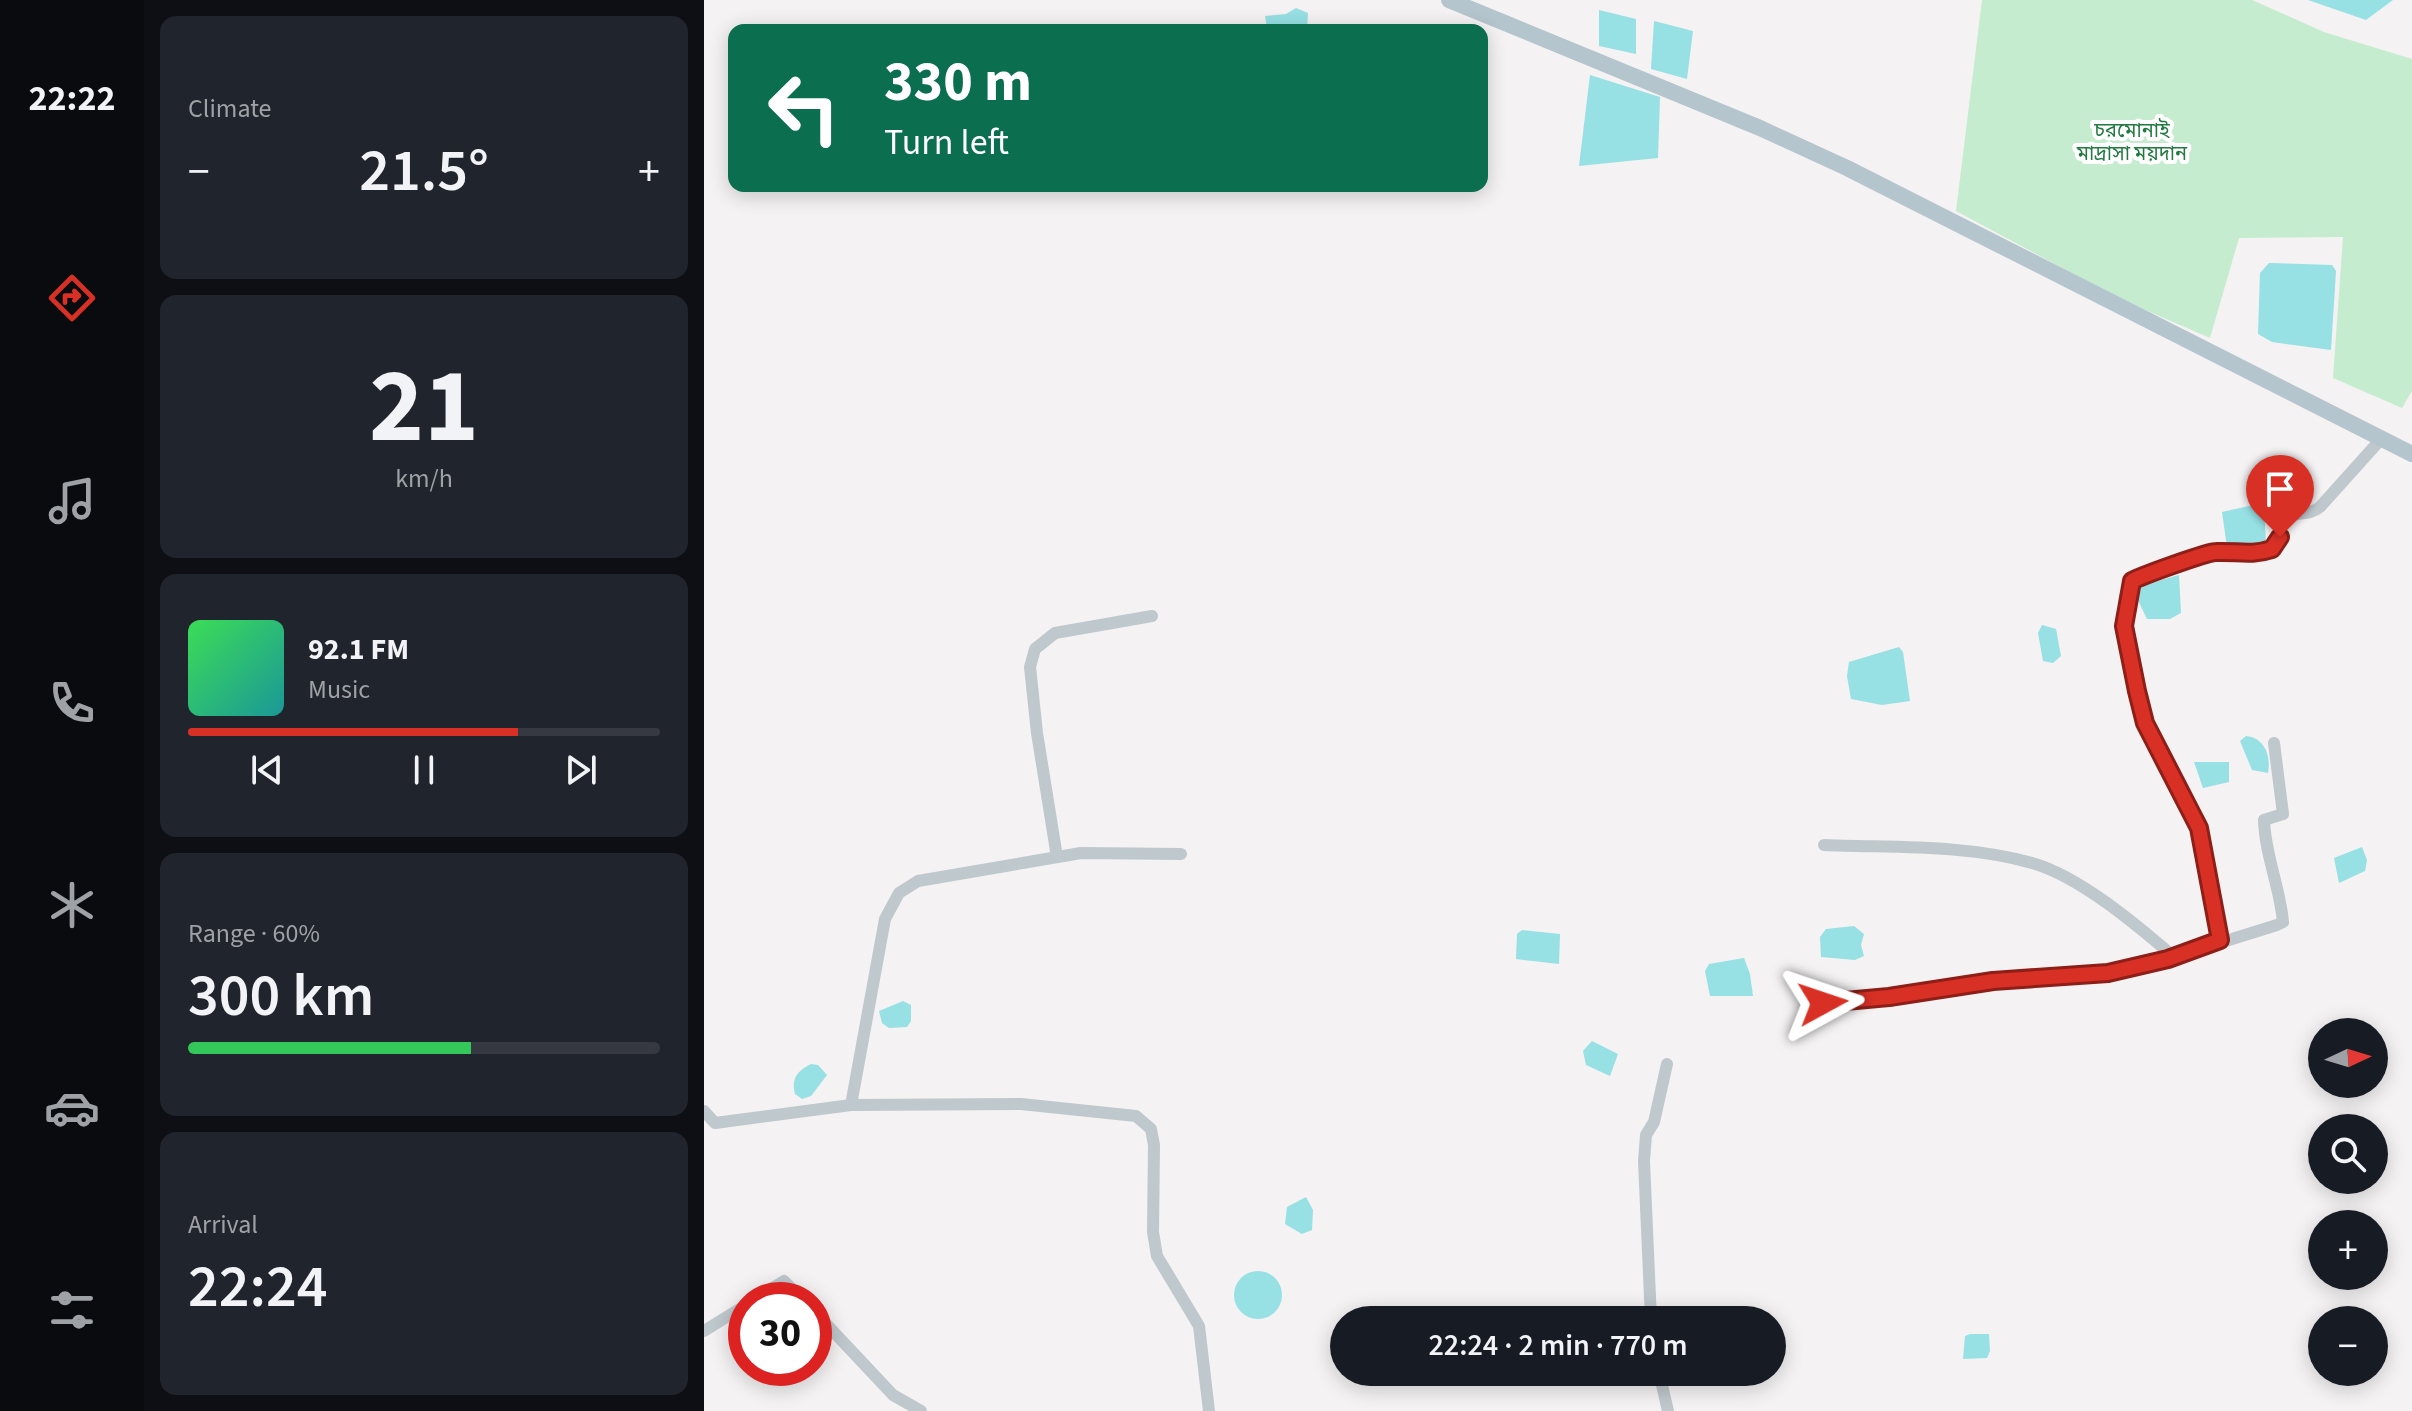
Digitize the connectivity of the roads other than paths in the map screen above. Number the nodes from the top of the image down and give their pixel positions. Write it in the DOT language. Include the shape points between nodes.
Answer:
graph roads {
  1 [pos="1449,0"];
  2 [pos="2382,438"];
  3 [pos="2411,450"];
  4 [pos="1152,616"];
  5 [pos="2274,743"];
  6 [pos="1824,845"];
  7 [pos="1181,854"];
  8 [pos="1057,857"];
  9 [pos="2220,940"];
  10 [pos="2174,957"];
  11 [pos="1823,1003"];
  12 [pos="1667,1064"];
  13 [pos="851,1105"];
  14 [pos="704,1111"];
  15 [pos="1650,1306"];
  16 [pos="728,1316"];
  17 [pos="832,1330"];
  18 [pos="704,1331"];
  19 [pos="1662,1386"];
  20 [pos="921,1411"];
  21 [pos="1209,1411"];
  22 [pos="1668,1411"];
  1 -- 2 [label="main road" via="1833,162"];
  2 -- 3 [label="main road"];
  2 -- 9 [label="street" via="2320,507 2283,519 2272,549 2252,555 2214,552 2132,581 2124,626 2137,691 2145,723 2199,828"];
  4 -- 8 [label="street" via="1055,633 1035,649 1030,667"];
  5 -- 9 [label="street" via="2283,814 2264,820 2264,833 2283,922"];
  6 -- 10 [label="street" via="1982,852 2035,863 2120,910"];
  7 -- 8 [label="street"];
  8 -- 13 [label="street" via="918,881 899,893 885,919"];
  9 -- 10 [label="street"];
  10 -- 11 [label="street" via="2090,975 1993,981"];
  12 -- 15 [label="street" via="1646,1135 1644,1161"];
  13 -- 14 [label="street" via="715,1123"];
  13 -- 21 [label="street" via="1021,1104 1144,1120 1154,1145 1157,1256 1199,1326"];
  16 -- 18 [label="street"];
  17 -- 20 [label="street" via="893,1395"];
  19 -- 22 [label="street"];
}
